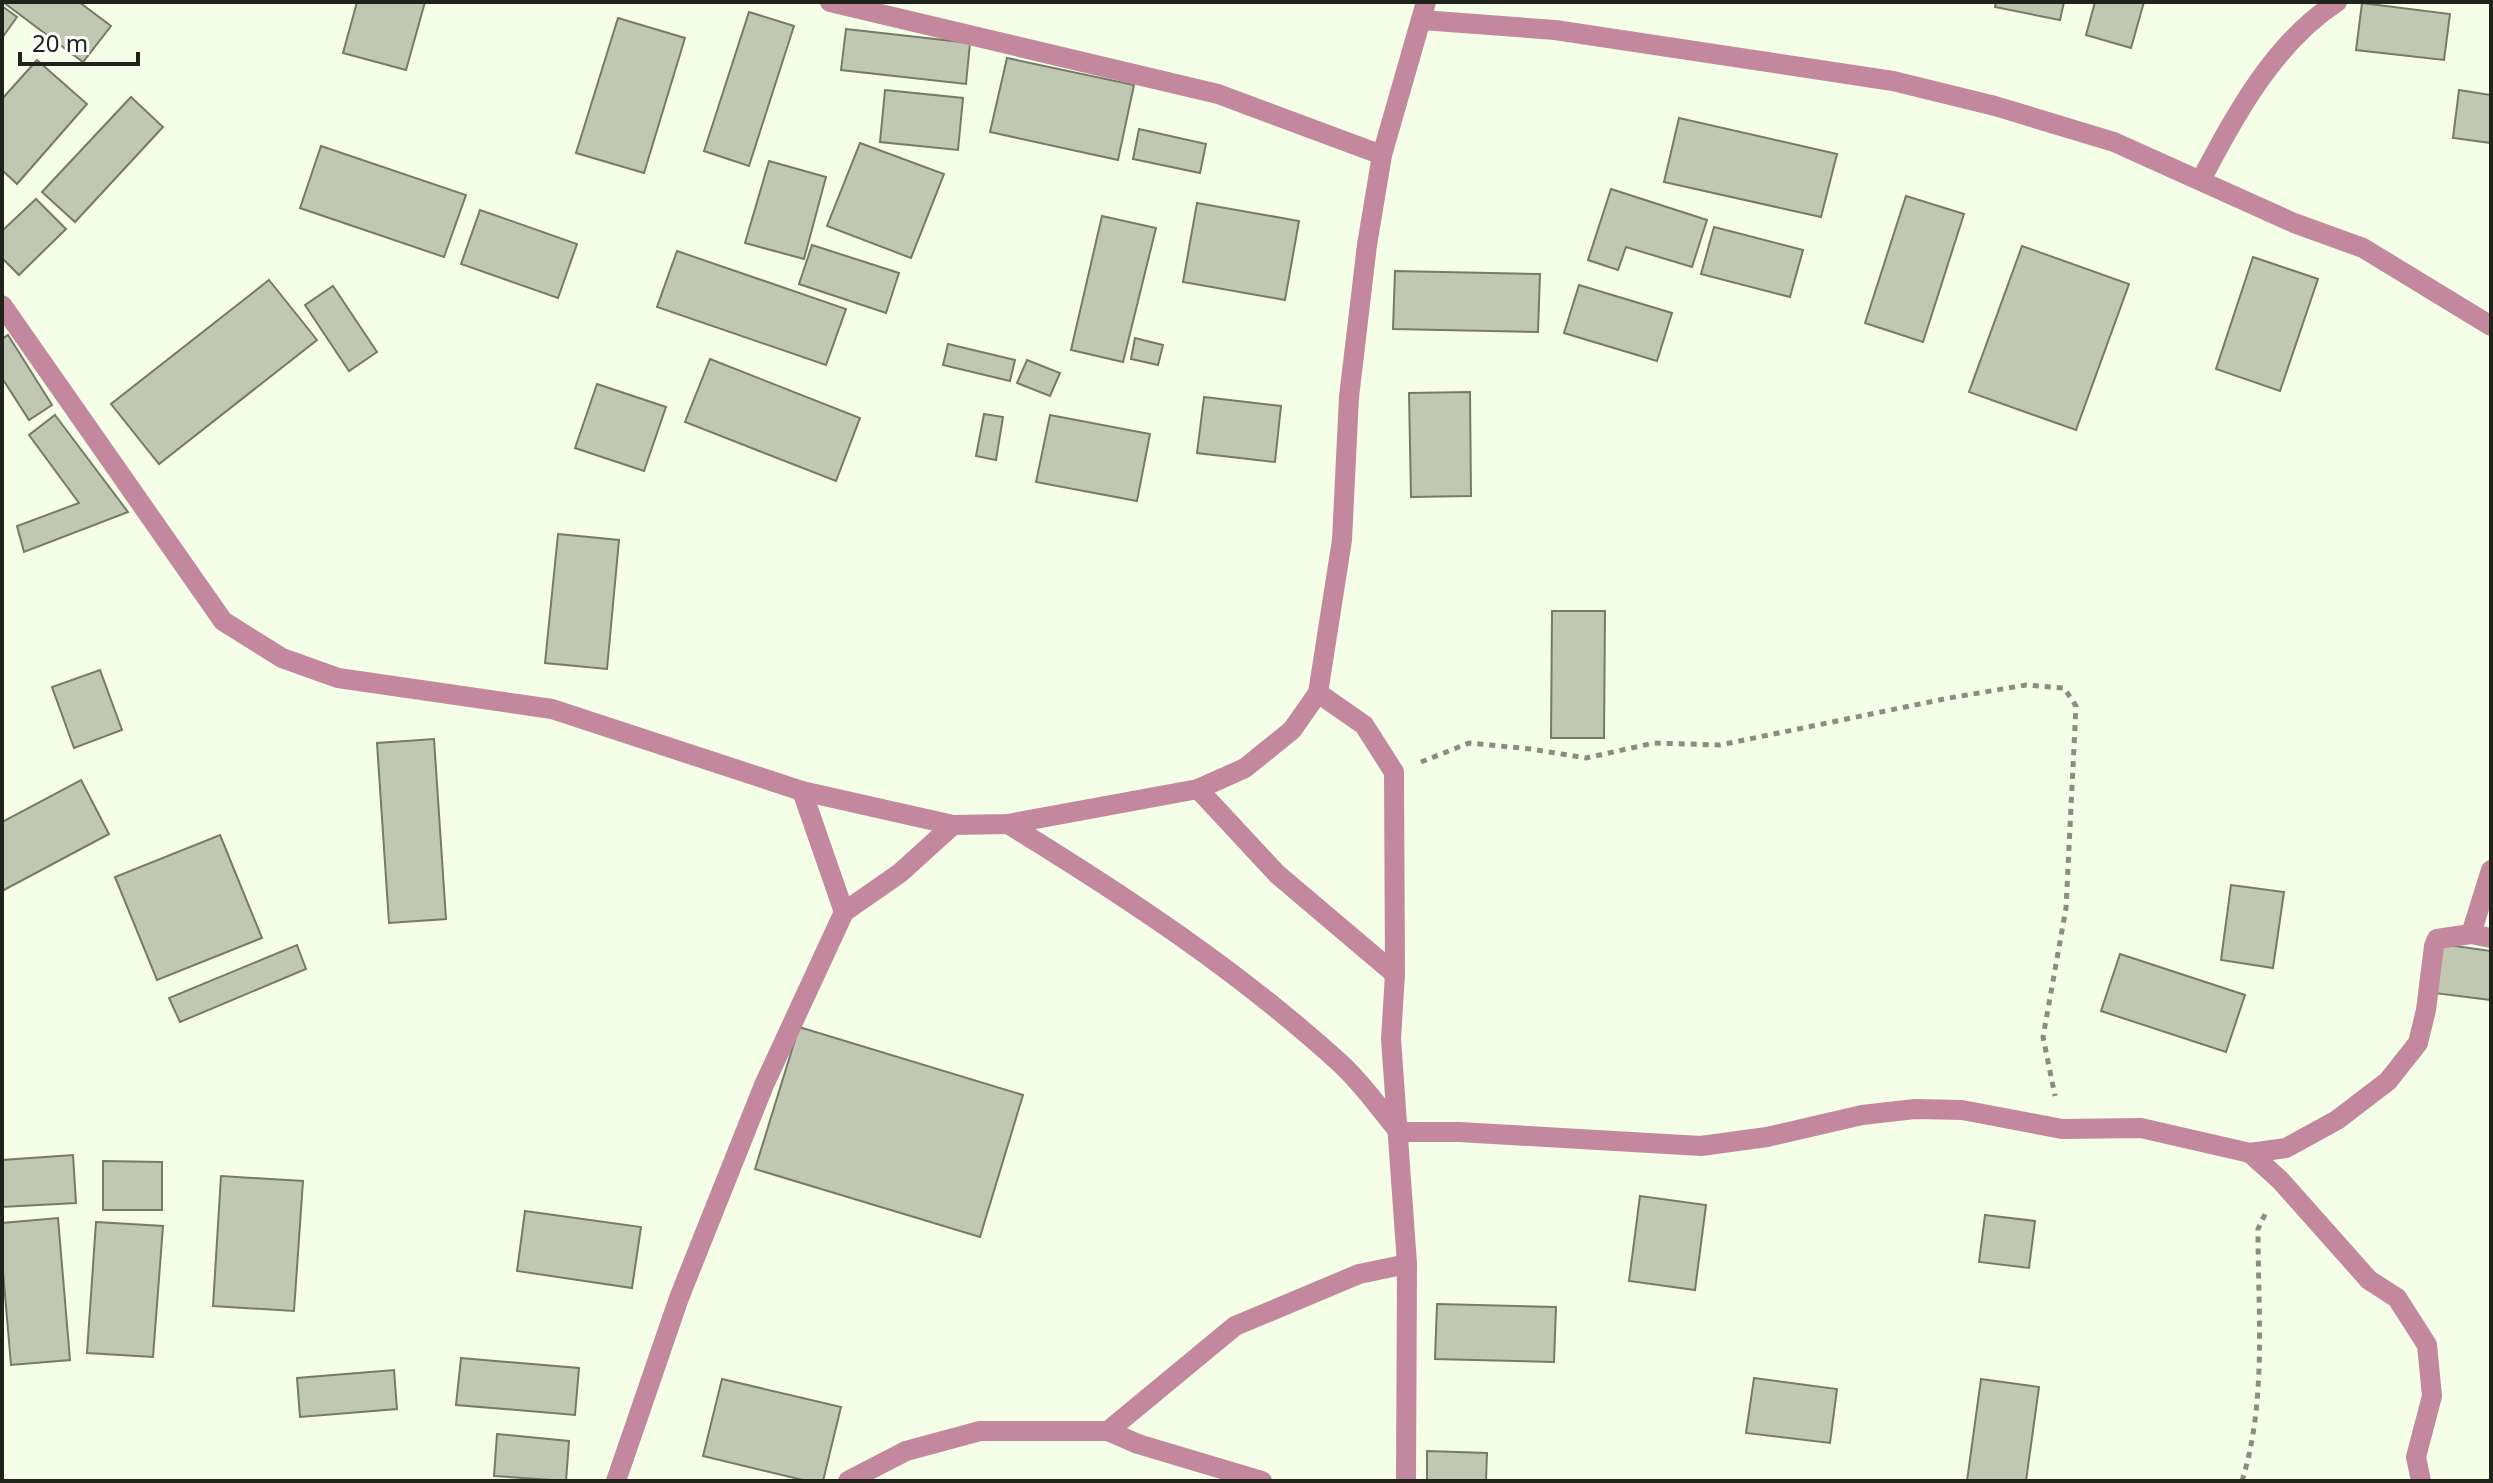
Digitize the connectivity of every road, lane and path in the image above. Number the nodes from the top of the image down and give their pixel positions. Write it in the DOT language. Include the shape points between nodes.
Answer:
graph roads {
  1 [pos="830,2"];
  2 [pos="2337,2"];
  3 [pos="1424,11"];
  4 [pos="1382,155"];
  5 [pos="2201,180"];
  6 [pos="2,305"];
  7 [pos="2491,326"];
  8 [pos="1318,693"];
  9 [pos="1394,772"];
  10 [pos="1198,789"];
  11 [pos="802,791"];
  12 [pos="1008,824"];
  13 [pos="953,825"];
  14 [pos="2491,870"];
  15 [pos="844,912"];
  16 [pos="2481,936"];
  17 [pos="1395,974"];
  18 [pos="2062,1129"];
  19 [pos="1399,1132"];
  20 [pos="2250,1153"];
  21 [pos="2280,1180"];
  22 [pos="1407,1264"];
  23 [pos="1108,1431"];
  24 [pos="616,1481"];
  25 [pos="848,1481"];
  26 [pos="1262,1481"];
  27 [pos="1406,1481"];
  28 [pos="2242,1481"];
  29 [pos="2421,1481"];
  1 -- 4 [label="street" via="1218,94"];
  2 -- 5 [label="street" via="2264,72"];
  3 -- 4 [label="street"];
  3 -- 5 [label="street" via="1893,81 2114,142"];
  4 -- 8 [label="street" via="1349,397 1342,540"];
  5 -- 7 [label="street" via="2363,248"];
  6 -- 11 [label="street" via="223,621 282,658 338,678 552,709"];
  8 -- 9 [label="street" via="1364,725"];
  8 -- 10 [label="street" via="1292,730 1245,768"];
  9 -- 17 [label="street"];
  9 -- 18 [label="path" via="1469,743 1586,758 1654,743 1720,745 2026,685 2064,688 2076,706 2066,908 2043,1037"];
  10 -- 12 [label="street"];
  10 -- 17 [label="street" via="1277,874"];
  11 -- 13 [label="street"];
  11 -- 15 [label="street"];
  12 -- 13 [label="street"];
  12 -- 19 [label="street" via="1137,905 1239,980 1342,1064"];
  13 -- 15 [label="street" via="900,873"];
  14 -- 16 [label="street"];
  15 -- 24 [label="street" via="758,1099 679,1298"];
  16 -- 20 [label="street" via="2437,939 2418,1043 2388,1081 2337,1120 2286,1148"];
  17 -- 19 [label="street" via="1391,1039"];
  18 -- 19 [label="street" via="1962,1110 1915,1109 1701,1146"];
  18 -- 20 [label="street" via="2141,1128"];
  19 -- 22 [label="street"];
  20 -- 21 [label="street"];
  21 -- 28 [label="path" via="2258,1229 2259,1384 2252,1448"];
  21 -- 29 [label="street" via="2369,1280 2397,1298 2427,1345 2432,1396 2416,1457"];
  22 -- 23 [label="street" via="1359,1274 1235,1326"];
  22 -- 27 [label="street"];
  23 -- 25 [label="street" via="980,1431 906,1451"];
  23 -- 26 [label="street"];
}
